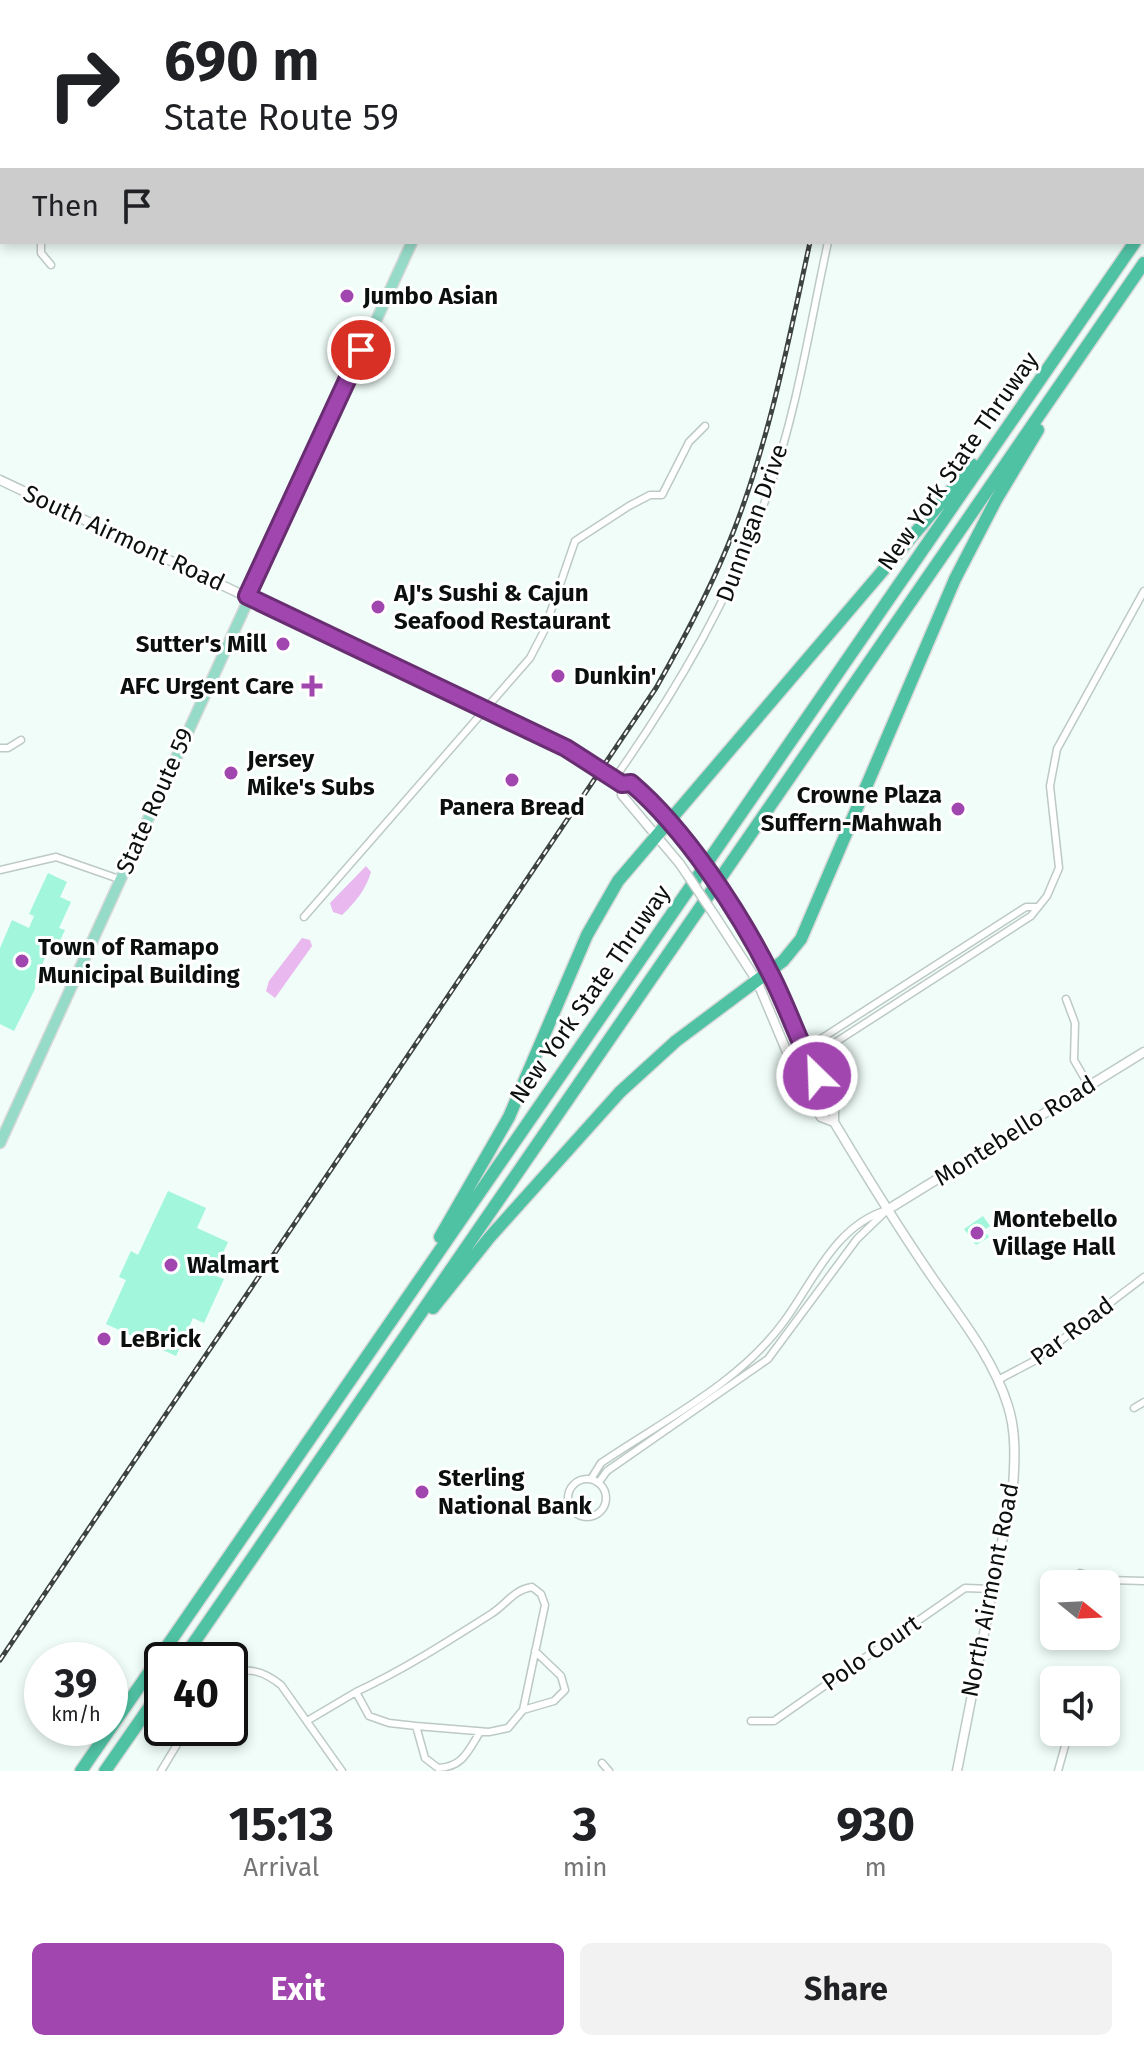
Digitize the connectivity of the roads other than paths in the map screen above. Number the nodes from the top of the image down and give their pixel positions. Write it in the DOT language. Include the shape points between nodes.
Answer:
graph roads {
  1 [pos="41,244"];
  2 [pos="411,244"];
  3 [pos="828,244"];
  4 [pos="1134,244"];
  5 [pos="1144,263"];
  6 [pos="51,265"];
  7 [pos="1117,302"];
  8 [pos="1037,384"];
  9 [pos="705,426"];
  10 [pos="0,480"];
  11 [pos="1144,591"];
  12 [pos="247,596"];
  13 [pos="485,709"];
  14 [pos="21,740"];
  15 [pos="0,748"];
  16 [pos="618,781"];
  17 [pos="670,820"];
  18 [pos="657,835"];
  19 [pos="0,870"];
  20 [pos="119,879"];
  21 [pos="304,917"];
  22 [pos="770,972"];
  23 [pos="757,981"];
  24 [pos="1066,999"];
  25 [pos="809,1052"];
  26 [pos="1144,1052"];
  27 [pos="790,1059"];
  28 [pos="1089,1086"];
  29 [pos="834,1122"];
  30 [pos="0,1143"];
  31 [pos="887,1210"];
  32 [pos="1144,1277"];
  33 [pos="804,1292"];
  34 [pos="812,1296"];
  35 [pos="761,1351"];
  36 [pos="768,1359"];
  37 [pos="998,1380"];
  38 [pos="347,1385"];
  39 [pos="363,1397"];
  40 [pos="1144,1402"];
  41 [pos="1134,1408"];
  42 [pos="660,1423"];
  43 [pos="665,1431"];
  44 [pos="591,1479"];
  45 [pos="599,1482"];
  46 [pos="1120,1580"];
  47 [pos="1144,1581"];
  48 [pos="992,1589"];
  49 [pos="194,1642"];
  50 [pos="535,1651"];
  51 [pos="248,1671"];
  52 [pos="356,1692"];
  53 [pos="523,1710"];
  54 [pos="144,1715"];
  55 [pos="307,1721"];
  56 [pos="751,1721"];
  57 [pos="416,1726"];
  58 [pos="480,1732"];
  59 [pos="176,1746"];
  60 [pos="1065,1746"];
  61 [pos="602,1763"];
  62 [pos="81,1771"];
  63 [pos="105,1771"];
  64 [pos="161,1771"];
  65 [pos="342,1771"];
  66 [pos="609,1771"];
  67 [pos="957,1771"];
  68 [pos="1058,1771"];
  1 -- 6 [label="street"];
  2 -- 12 [label="main road, State Route 59"];
  3 -- 16 [label="street, Dunnigan Drive" via="782,446 749,544 695,656"];
  4 -- 8 [label="highway, New York State Thruway"];
  5 -- 7 [label="highway, New York State Thruway"];
  7 -- 22 [label="highway" via="981,527 809,927"];
  7 -- 39 [label="highway, New York State Thruway"];
  8 -- 17 [label="highway" via="938,508"];
  8 -- 38 [label="highway, New York State Thruway"];
  9 -- 13 [label="street" via="689,442 662,495 629,506 575,541 530,658"];
  10 -- 12 [label="street, South Airmont Road"];
  11 -- 25 [label="street" via="1057,749 1050,786 1059,868 1047,896 1031,916 820,1052"];
  12 -- 13 [label="street, North Airmont Road"];
  12 -- 20 [label="main road, State Route 59"];
  13 -- 16 [label="street, North Airmont Road" via="566,748"];
  13 -- 21 [label="street"];
  14 -- 15 [label="street"];
  16 -- 17 [label="street, North Airmont Road" via="631,783"];
  16 -- 18 [label="street, North Airmont Road" via="622,795"];
  17 -- 18 [label="highway"];
  17 -- 22 [label="street, North Airmont Road, bridge"];
  18 -- 23 [label="street, North Airmont Road, bridge"];
  18 -- 38 [label="highway" via="595,918 494,1146"];
  19 -- 20 [label="street" via="56,857"];
  20 -- 30 [label="main road, State Route 59"];
  22 -- 23 [label="highway"];
  22 -- 25 [label="street, North Airmont Road"];
  23 -- 27 [label="street, North Airmont Road"];
  23 -- 39 [label="highway" via="676,1041 620,1092 489,1238"];
  24 -- 28 [label="street" via="1075,1023 1074,1060"];
  25 -- 27 [label="street"];
  25 -- 29 [label="street, North Airmont Road" via="834,1110"];
  26 -- 28 [label="street, Montebello Road"];
  27 -- 29 [label="street, North Airmont Road" via="821,1117"];
  28 -- 31 [label="street, Montebello Road"];
  29 -- 31 [label="street, North Airmont Road"];
  31 -- 33 [label="street" via="860,1221 841,1239"];
  31 -- 34 [label="street"];
  31 -- 37 [label="street, North Airmont Road"];
  32 -- 37 [label="street, Par Road" via="1034,1361"];
  33 -- 34 [label="street"];
  33 -- 35 [label="street"];
  34 -- 36 [label="street"];
  35 -- 36 [label="street"];
  35 -- 42 [label="street"];
  36 -- 43 [label="street"];
  37 -- 48 [label="street, North Airmont Road" via="1012,1424 1014,1464"];
  38 -- 62 [label="highway, New York State Thruway"];
  39 -- 49 [label="highway, New York State Thruway"];
  40 -- 41 [label="street"];
  42 -- 43 [label="street"];
  42 -- 44 [label="street" via="601,1463"];
  43 -- 45 [label="street"];
  44 -- 45 [label="street"];
  44 -- 45 [label="street" via="578,1481 569,1490 569,1504 578,1515 591,1517 605,1505 606,1492"];
  46 -- 47 [label="street"];
  48 -- 56 [label="street, Polo Court" via="965,1588 774,1721"];
  48 -- 67 [label="street, North Airmont Road"];
  50 -- 52 [label="street" via="545,1605 532,1587 518,1589 499,1609 403,1670"];
  50 -- 53 [label="street"];
  50 -- 53 [label="street" via="561,1676 565,1690 554,1701"];
  51 -- 55 [label="street" via="281,1685"];
  52 -- 55 [label="street"];
  52 -- 57 [label="street" via="369,1716"];
  53 -- 58 [label="street" via="508,1728"];
  54 -- 63 [label="highway"];
  55 -- 65 [label="street"];
  57 -- 58 [label="street"];
  57 -- 58 [label="street" via="425,1758 438,1768 453,1767 463,1759"];
  59 -- 64 [label="street"];
  60 -- 68 [label="street"];
  61 -- 66 [label="street"];
}
